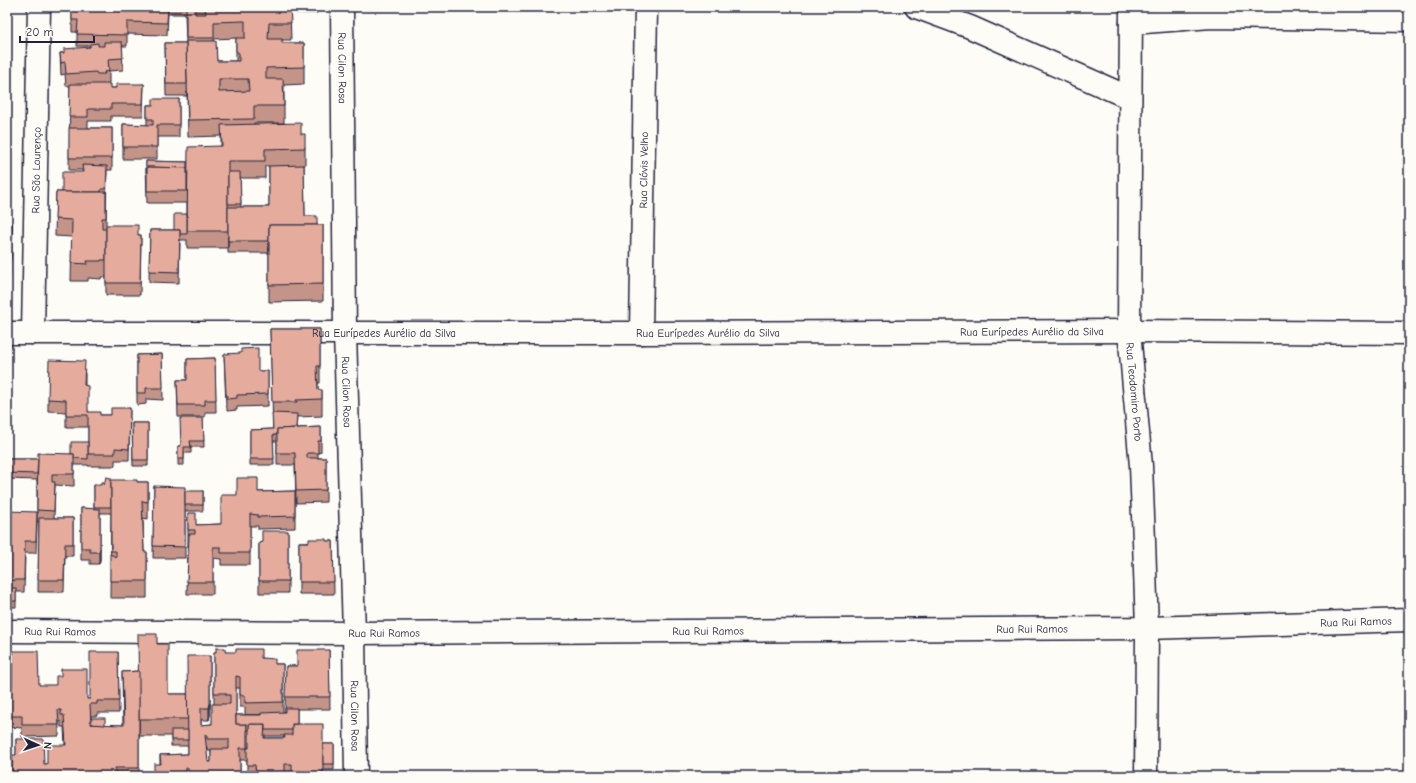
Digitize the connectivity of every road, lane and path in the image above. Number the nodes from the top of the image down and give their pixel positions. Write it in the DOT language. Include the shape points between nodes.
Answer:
graph roads {
  1 [pos="39,7"];
  2 [pos="342,7"];
  3 [pos="646,7"];
  4 [pos="916,7"];
  5 [pos="1131,15"];
  6 [pos="1409,20"];
  7 [pos="1130,98"];
  8 [pos="1129,331"];
  9 [pos="7,333"];
  10 [pos="33,333"];
  11 [pos="345,333"];
  12 [pos="641,333"];
  13 [pos="1409,334"];
  14 [pos="1409,620"];
  15 [pos="1147,628"];
  16 [pos="7,631"];
  17 [pos="354,633"];
  18 [pos="356,776"];
  19 [pos="1146,776"];
  1 -- 10 [label="street, Rua São Lourenço"];
  2 -- 11 [label="street, Rua Cilon Rosa"];
  3 -- 12 [label="street, Rua Clóvis Velho"];
  4 -- 7 [label="street" via="970,27"];
  5 -- 6 [label="street"];
  5 -- 7 [label="street, Rua Teodomiro Porto"];
  7 -- 8 [label="street, Rua Teodomiro Porto"];
  8 -- 12 [label="street, Rua Eurípedes Aurélio da Silva"];
  8 -- 13 [label="street, Rua Eurípedes Aurélio da Silva"];
  8 -- 15 [label="street, Rua Teodomiro Porto" via="1141,466"];
  9 -- 10 [label="street, Rua Eurípedes Aurélio da Silva"];
  10 -- 11 [label="street, Rua Eurípedes Aurélio da Silva"];
  11 -- 12 [label="street, Rua Eurípedes Aurélio da Silva"];
  11 -- 17 [label="street, Rua Cilon Rosa"];
  14 -- 15 [label="street, Rua Rui Ramos"];
  15 -- 17 [label="street, Rua Rui Ramos"];
  15 -- 19 [label="street, Rua Teodomiro Porto"];
  16 -- 17 [label="street, Rua Rui Ramos"];
  17 -- 18 [label="street, Rua Cilon Rosa"];
}
